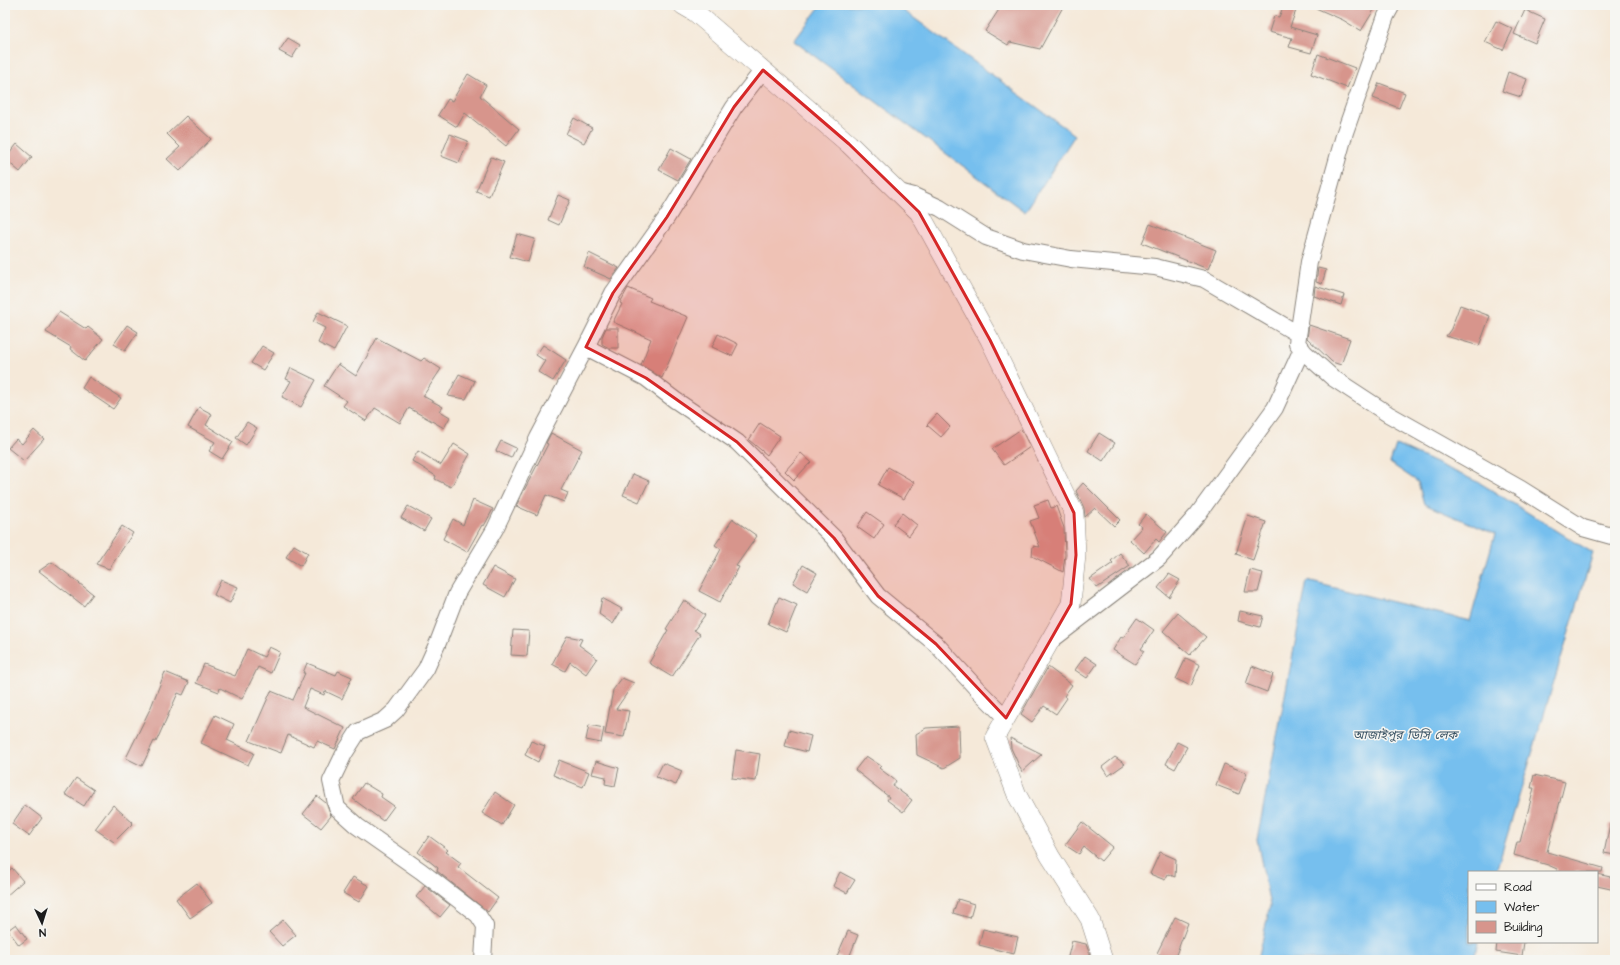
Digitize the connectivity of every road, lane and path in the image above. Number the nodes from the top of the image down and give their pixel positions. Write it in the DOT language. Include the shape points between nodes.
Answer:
graph roads {
  1 [pos="684,5"];
  2 [pos="1392,5"];
  3 [pos="763,70"];
  4 [pos="899,192"];
  5 [pos="1300,341"];
  6 [pos="586,347"];
  7 [pos="1615,537"];
  8 [pos="1049,643"];
  9 [pos="1006,718"];
  10 [pos="483,960"];
  11 [pos="1103,960"];
  1 -- 3 [label="street"];
  2 -- 5 [label="street" via="1345,132 1309,262"];
  3 -- 4 [label="street" via="849,144"];
  3 -- 6 [label="street" via="734,107 667,217 613,293"];
  4 -- 5 [label="street" via="940,208 986,237 1023,250 1072,259 1155,267 1204,279"];
  4 -- 8 [label="street" via="919,212 990,340 1074,513 1076,555 1071,604"];
  5 -- 7 [label="street" via="1333,378 1388,414 1521,489 1583,528"];
  5 -- 8 [label="street" via="1275,408 1198,514 1159,558"];
  6 -- 9 [label="street" via="646,378 737,442 834,538 878,596 936,644"];
  6 -- 10 [label="street" via="538,438 495,529 457,593 426,669 396,710 385,720 358,732 331,781 337,808 357,826 478,915 484,926"];
  8 -- 9 [label="street"];
  9 -- 11 [label="street" via="996,737 1017,795 1050,856 1090,919"];
}
